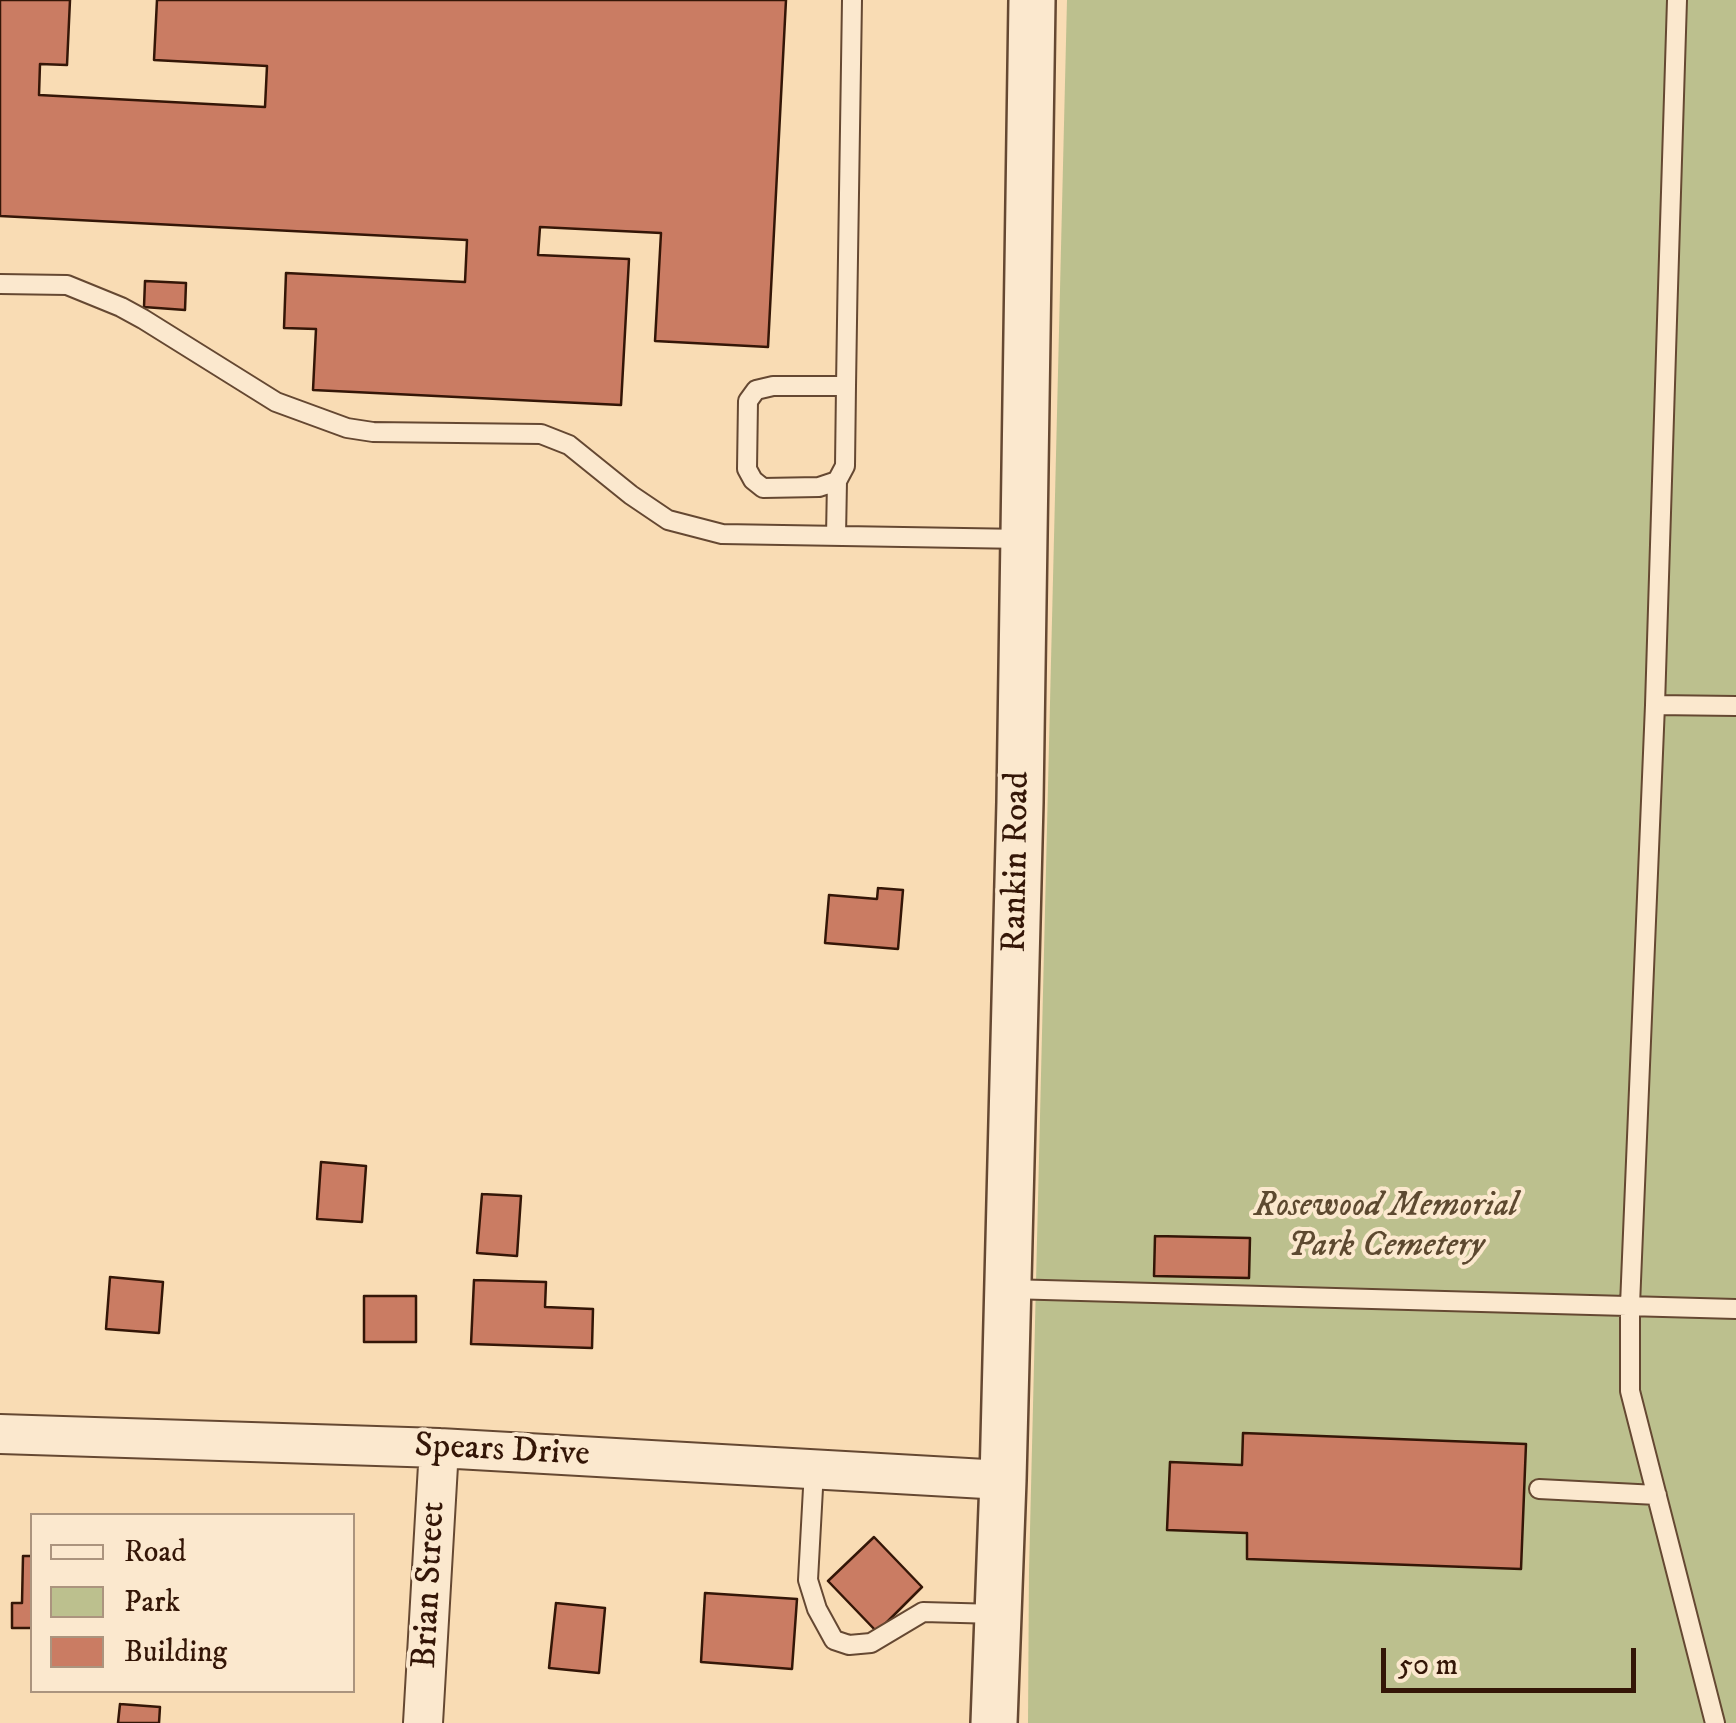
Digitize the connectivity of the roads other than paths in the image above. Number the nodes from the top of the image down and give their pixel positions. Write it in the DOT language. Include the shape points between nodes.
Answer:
graph roads {
  1 [pos="852,0"];
  2 [pos="1032,0"];
  3 [pos="1676,0"];
  4 [pos="0,284"];
  5 [pos="846,386"];
  6 [pos="836,481"];
  7 [pos="836,536"];
  8 [pos="1024,540"];
  9 [pos="1655,704"];
  10 [pos="1736,706"];
  11 [pos="1008,1289"];
  12 [pos="1630,1305"];
  13 [pos="1736,1309"];
  14 [pos="0,1434"];
  15 [pos="439,1448"];
  16 [pos="814,1470"];
  17 [pos="1003,1480"];
  18 [pos="1539,1489"];
  19 [pos="1657,1495"];
  20 [pos="998,1614"];
  21 [pos="423,1723"];
  22 [pos="994,1723"];
  23 [pos="1715,1723"];
  1 -- 5 [label="lane"];
  2 -- 8 [label="street, Rankin Road"];
  3 -- 9 [label="lane"];
  4 -- 7 [label="lane" via="67,285 85,292 143,319 276,402 347,428 541,434 569,444 668,520 722,534"];
  5 -- 6 [label="lane" via="845,466"];
  5 -- 6 [label="lane" via="772,386 756,390 748,401 747,469 753,480 763,488"];
  6 -- 7 [label="lane"];
  7 -- 8 [label="lane"];
  8 -- 11 [label="street, Rankin Road"];
  9 -- 10 [label="lane"];
  9 -- 12 [label="lane"];
  11 -- 12 [label="lane"];
  11 -- 17 [label="street, Rankin Road"];
  12 -- 13 [label="lane"];
  12 -- 19 [label="lane" via="1630,1391"];
  14 -- 15 [label="street, Spears Drive"];
  15 -- 16 [label="street, Spears Drive"];
  15 -- 21 [label="street, Brian Street"];
  16 -- 17 [label="street, Spears Drive"];
  16 -- 20 [label="lane" via="808,1580 834,1640 872,1643 924,1612"];
  17 -- 20 [label="street, Rankin Road"];
  18 -- 19 [label="lane"];
  19 -- 23 [label="lane"];
  20 -- 22 [label="street, Rankin Road"];
}
